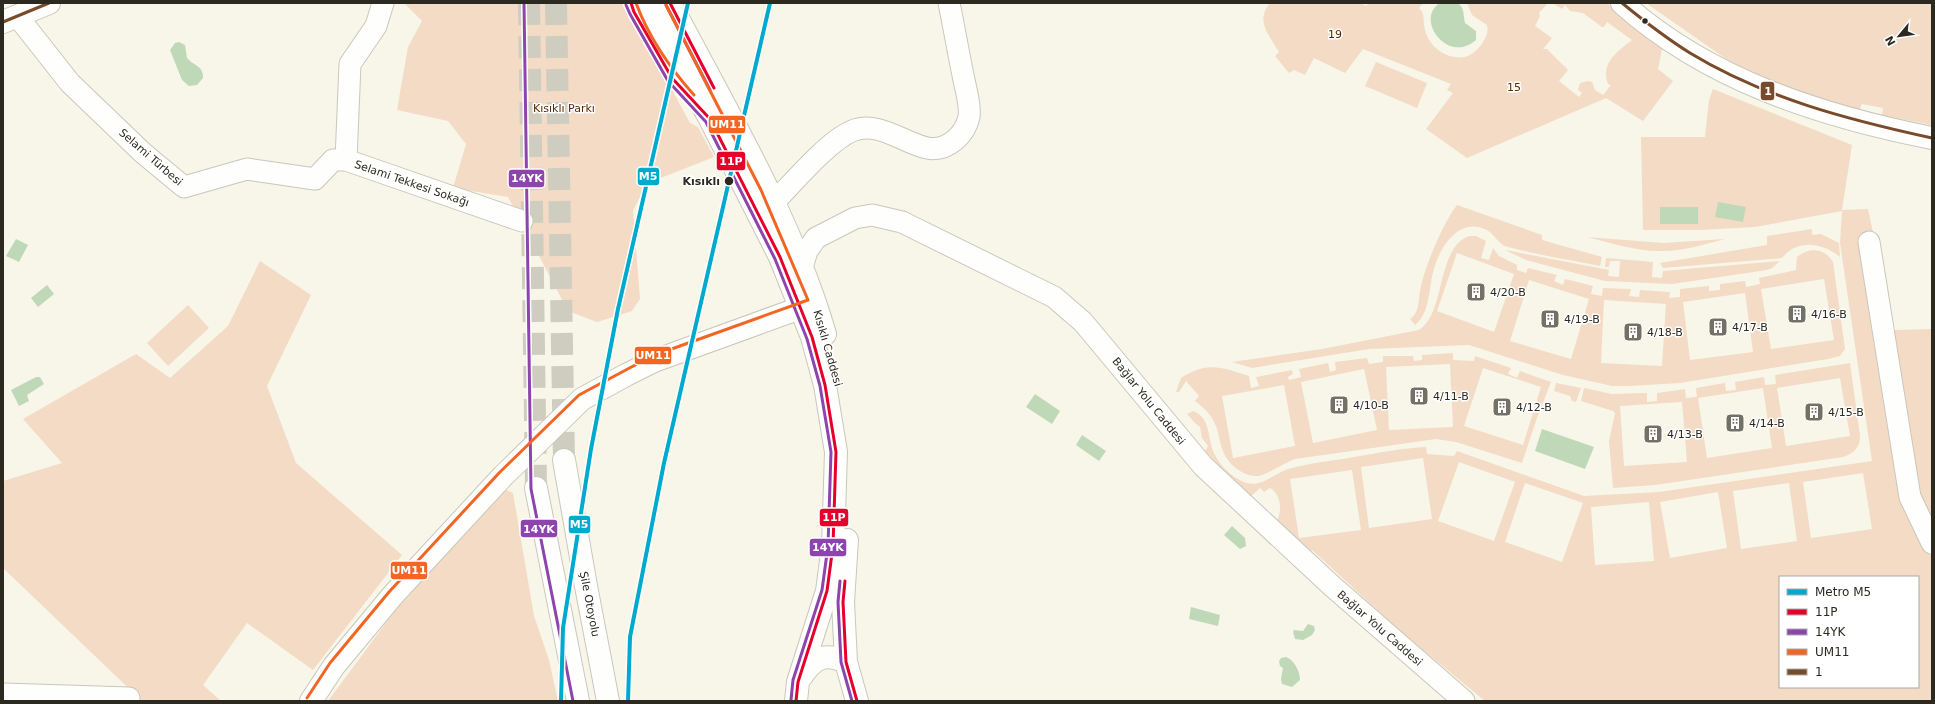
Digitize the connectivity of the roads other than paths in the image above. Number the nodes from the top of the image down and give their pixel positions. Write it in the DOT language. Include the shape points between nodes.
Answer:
graph roads {
  1 [pos="49,3"];
  2 [pos="383,3"];
  3 [pos="648,3"];
  4 [pos="670,3"];
  5 [pos="949,3"];
  6 [pos="1622,3"];
  7 [pos="10,19"];
  8 [pos="1932,138"];
  9 [pos="346,160"];
  10 [pos="774,202"];
  11 [pos="522,221"];
  12 [pos="1869,242"];
  13 [pos="802,267"];
  14 [pos="808,306"];
  15 [pos="564,460"];
  16 [pos="536,488"];
  17 [pos="1932,543"];
  18 [pos="846,662"];
  19 [pos="799,679"];
  20 [pos="3,694"];
  21 [pos="129,698"];
  22 [pos="577,699"];
  23 [pos="311,701"];
  24 [pos="608,701"];
  25 [pos="796,701"];
  26 [pos="856,701"];
  27 [pos="1464,701"];
  1 -- 7 [label="main road"];
  2 -- 9 [label="street, Selami Tekkesi Sokağı" via="376,26 350,64"];
  3 -- 14 [label="main road, Kısıklı Caddesi" via="776,250"];
  4 -- 10 [label="main road, Kısıklı Caddesi"];
  5 -- 10 [label="street" via="968,99 969,116 958,138 945,147 928,148 874,128 853,131 833,143"];
  6 -- 8 [label="main road" via="1673,43 1734,78 1815,108"];
  7 -- 9 [label="street, Selami Türbesi" via="70,83 143,153 184,187 246,169 315,179 333,160"];
  9 -- 11 [label="street, Selami Tekkesi Sokağı"];
  10 -- 13 [label="main road, Kısıklı Caddesi"];
  12 -- 17 [label="street" via="1910,497"];
  13 -- 14 [label="main road, Kısıklı Caddesi"];
  13 -- 27 [label="street, Bağlar Yolu Caddesi" via="807,251 816,238 855,218 872,215 902,222 1054,297 1083,322 1203,466 1221,484 1332,586"];
  14 -- 18 [label="main road, Kısıklı Caddesi" via="841,391 849,439 843,602"];
  14 -- 19 [label="main road" via="812,337 826,386 836,452 833,546 827,591"];
  14 -- 23 [label="main road" via="654,362 626,374 582,399 503,476 394,595 334,666"];
  15 -- 24 [label="main road, Şile Otoyolu"];
  16 -- 22 [label="main road"];
  18 -- 19 [label="main road" via="822,657 810,663"];
  18 -- 26 [label="main road, Kısıklı Caddesi"];
  19 -- 25 [label="main road"];
  20 -- 21 [label="street"];
}
